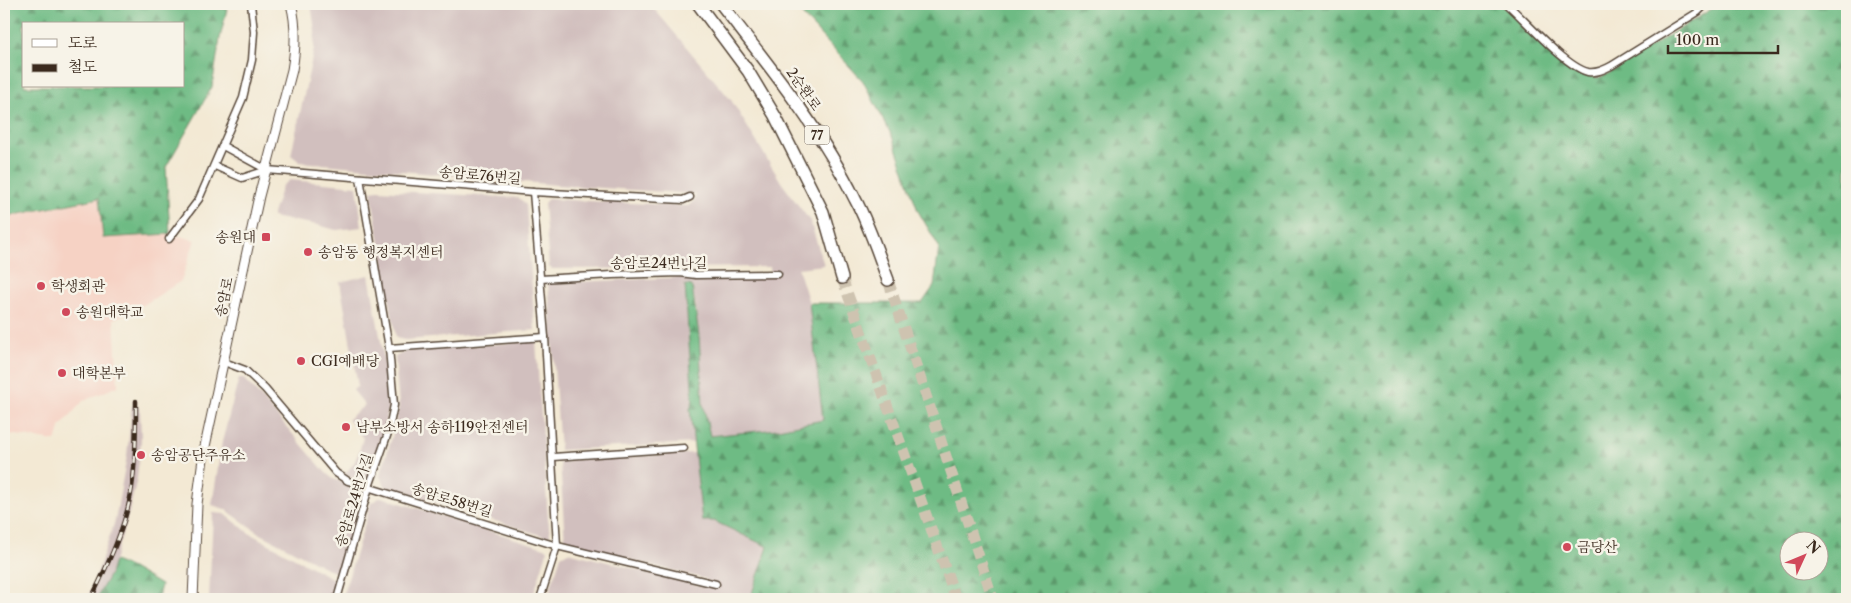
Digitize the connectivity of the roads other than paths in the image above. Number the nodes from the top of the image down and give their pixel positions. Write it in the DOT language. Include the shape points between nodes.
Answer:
graph roads {
  1 [pos="251,4"];
  2 [pos="291,4"];
  3 [pos="698,4"];
  4 [pos="721,4"];
  5 [pos="1507,4"];
  6 [pos="1706,4"];
  7 [pos="223,146"];
  8 [pos="215,166"];
  9 [pos="267,170"];
  10 [pos="360,178"];
  11 [pos="533,192"];
  12 [pos="690,197"];
  13 [pos="170,239"];
  14 [pos="778,274"];
  15 [pos="842,278"];
  16 [pos="540,279"];
  17 [pos="888,280"];
  18 [pos="545,337"];
  19 [pos="389,348"];
  20 [pos="224,362"];
  21 [pos="684,448"];
  22 [pos="552,457"];
  23 [pos="369,487"];
  24 [pos="557,546"];
  25 [pos="716,584"];
  26 [pos="193,599"];
  27 [pos="337,599"];
  28 [pos="540,599"];
  1 -- 7 [label="street" via="252,60 244,93"];
  2 -- 9 [label="main road, 송암로" via="296,30 295,54"];
  3 -- 15 [label="highway, 77" via="748,71 775,116 823,212"];
  4 -- 17 [label="highway, 2순환로 / 77" via="772,70 835,162 872,234"];
  5 -- 6 [label="street" via="1562,56 1588,72 1599,72 1611,66"];
  7 -- 8 [label="street"];
  7 -- 9 [label="street"];
  8 -- 9 [label="street" via="242,178"];
  8 -- 13 [label="street" via="199,198"];
  9 -- 10 [label="street, 송암로76번길"];
  9 -- 20 [label="main road, 송암로"];
  10 -- 11 [label="street, 송암로76번길"];
  10 -- 19 [label="street, 송암로24번가길"];
  11 -- 12 [label="street, 송암로76번길" via="683,200"];
  11 -- 16 [label="street"];
  14 -- 16 [label="street, 송암로24번나길" via="612,274"];
  16 -- 18 [label="street"];
  18 -- 19 [label="street"];
  18 -- 22 [label="street"];
  19 -- 23 [label="street, 송암로24번가길" via="394,405"];
  20 -- 23 [label="street, 송암로58번길" via="245,370 265,389 336,473"];
  20 -- 26 [label="main road, 송암로" via="204,451 194,541"];
  21 -- 22 [label="street"];
  22 -- 24 [label="street"];
  23 -- 24 [label="street, 송암로58번길"];
  23 -- 27 [label="street, 송암로24번가길"];
  24 -- 25 [label="street, 송암로58번길"];
  24 -- 28 [label="street"];
}
